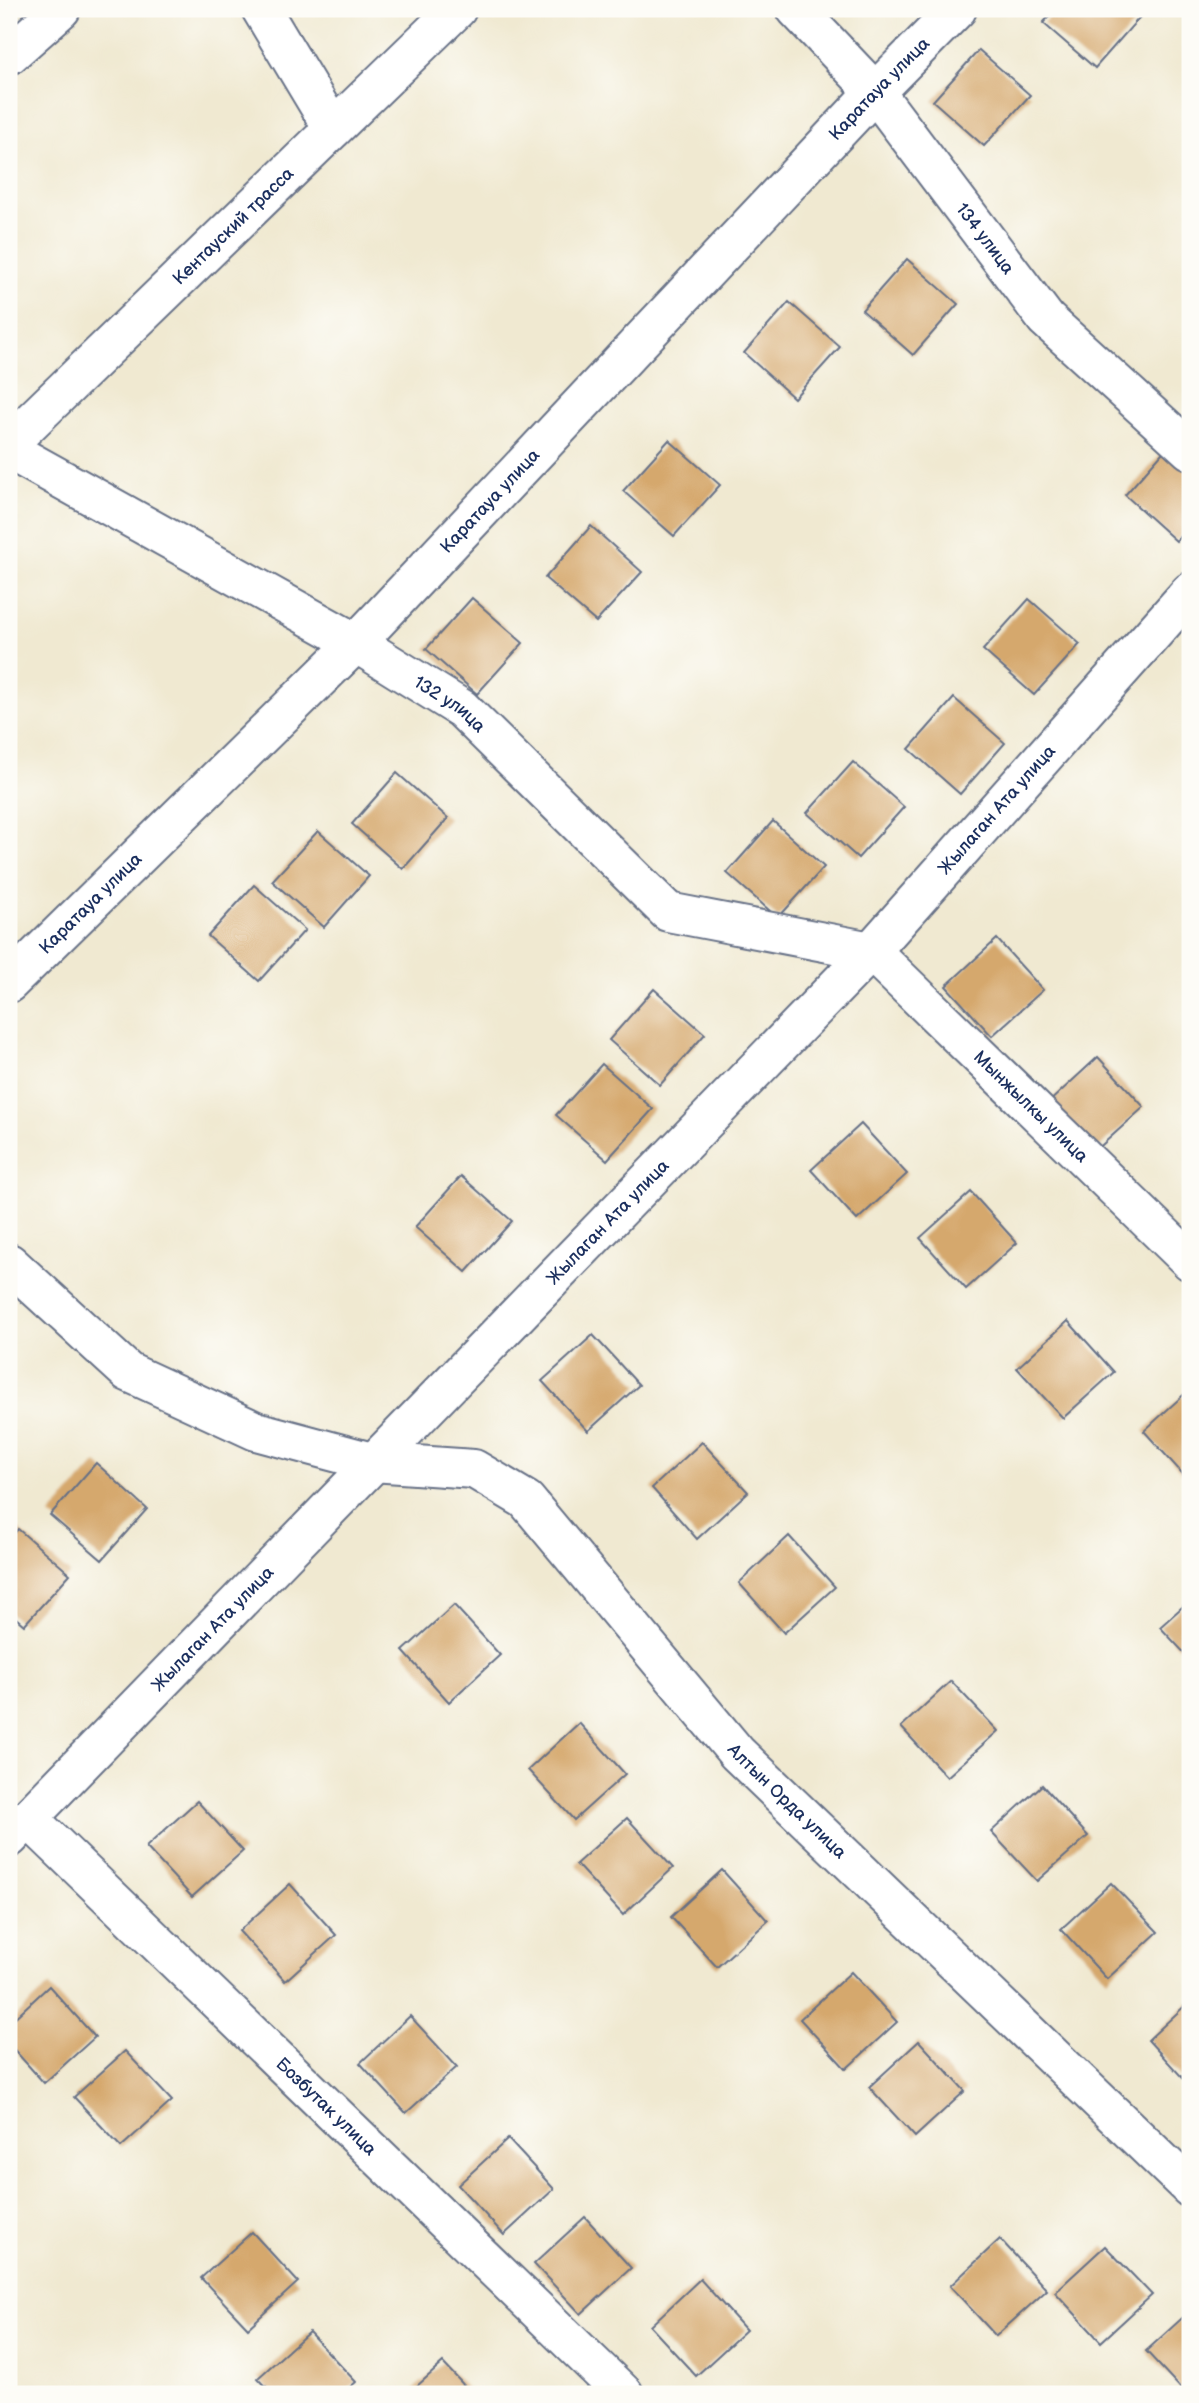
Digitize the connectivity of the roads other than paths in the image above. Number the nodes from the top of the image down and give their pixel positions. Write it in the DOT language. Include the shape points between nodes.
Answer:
graph roads {
  1 [pos="61,9"];
  2 [pos="261,9"];
  3 [pos="457,9"];
  4 [pos="796,9"];
  5 [pos="957,9"];
  6 [pos="9,55"];
  7 [pos="875,92"];
  8 [pos="333,130"];
  9 [pos="9,443"];
  10 [pos="9,450"];
  11 [pos="1190,450"];
  12 [pos="1190,592"];
  13 [pos="356,643"];
  14 [pos="871,951"];
  15 [pos="9,983"];
  16 [pos="1190,1261"];
  17 [pos="9,1263"];
  18 [pos="372,1462"];
  19 [pos="18,1828"];
  20 [pos="1190,2188"];
  21 [pos="624,2394"];
  1 -- 6 [label="street"];
  2 -- 8 [label="street"];
  3 -- 8 [label="street, Кентауский трасса"];
  4 -- 7 [label="street, 134 улица"];
  5 -- 7 [label="street, Каратауа улица"];
  7 -- 11 [label="street, 134 улица" via="1046,319"];
  7 -- 13 [label="street, Каратауа улица"];
  8 -- 9 [label="street, Кентауский трасса"];
  10 -- 13 [label="street, 132 улица"];
  12 -- 14 [label="street, Жылаган Ата улица"];
  13 -- 14 [label="street, 132 улица" via="461,709 668,912"];
  13 -- 15 [label="street, Каратауа улица"];
  14 -- 16 [label="street, Мынжылкы улица"];
  14 -- 18 [label="street, Жылаган Ата улица"];
  17 -- 18 [label="street, Алтын Орда улица" via="128,1372 256,1431"];
  18 -- 19 [label="street, Жылаган Ата улица"];
  18 -- 20 [label="street, Алтын Орда улица" via="474,1469 526,1500 737,1753"];
  19 -- 21 [label="street, Бозбутак улица"];
}
